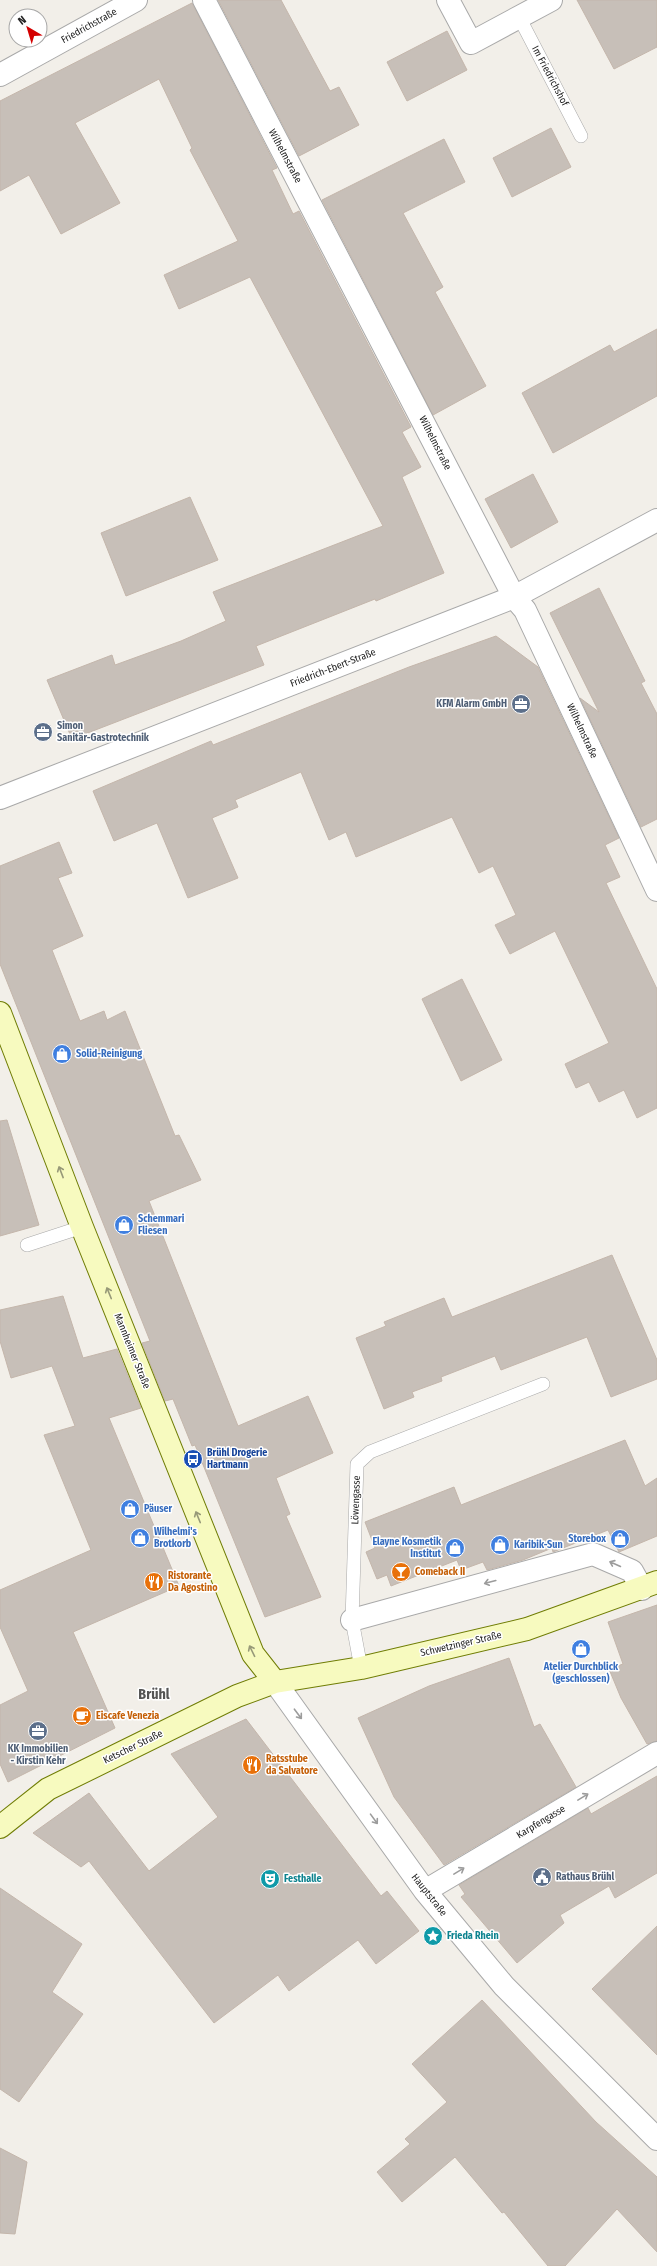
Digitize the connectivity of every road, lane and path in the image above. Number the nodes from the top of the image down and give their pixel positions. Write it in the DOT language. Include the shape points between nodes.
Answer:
graph roads {
  1 [pos="136,0"];
  2 [pos="204,0"];
  3 [pos="448,0"];
  4 [pos="551,0"];
  5 [pos="519,17"];
  6 [pos="0,75"];
  7 [pos="581,136"];
  8 [pos="657,520"];
  9 [pos="514,597"];
  10 [pos="0,798"];
  11 [pos="657,890"];
  12 [pos="0,1013"];
  13 [pos="82,1227"];
  14 [pos="27,1244"];
  15 [pos="543,1384"];
  16 [pos="649,1586"];
  17 [pos="352,1620"];
  18 [pos="361,1668"];
  19 [pos="275,1682"];
  20 [pos="657,1753"];
  21 [pos="0,1827"];
  22 [pos="425,1891"];
  23 [pos="657,2139"];
  1 -- 6 [label="street, Friedrichstraße"];
  2 -- 9 [label="street, Wilhelmstraße"];
  3 -- 5 [label="street" via="471,43"];
  4 -- 5 [label="street"];
  5 -- 7 [label="lane, Im Friedrichshof"];
  8 -- 9 [label="street, Friedrich-Ebert-Straße"];
  9 -- 10 [label="street, Friedrich-Ebert-Straße"];
  9 -- 11 [label="street, Wilhelmstraße" via="525,610"];
  13 -- 12 [label="main road, Mannheimer Straße, one-way"];
  13 -- 14 [label="lane"];
  19 -- 13 [label="main road, Mannheimer Straße, one-way" via="253,1654"];
  15 -- 17 [label="lane, Löwengasse" via="370,1452 358,1464"];
  16 -- 17 [label="street, Schwetzinger Straße, one-way" via="632,1572 593,1554"];
  16 -- 18 [label="main road, Schwetzinger Straße" via="527,1629"];
  17 -- 18 [label="lane, Löwengasse"];
  18 -- 19 [label="main road, Schwetzinger Straße"];
  19 -- 21 [label="main road, Ketscher Straße" via="237,1696 48,1789"];
  19 -- 22 [label="street, Hauptstraße, one-way"];
  22 -- 20 [label="street, Karpfengasse, one-way"];
  22 -- 23 [label="street, Hauptstraße" via="504,1986"];
}
